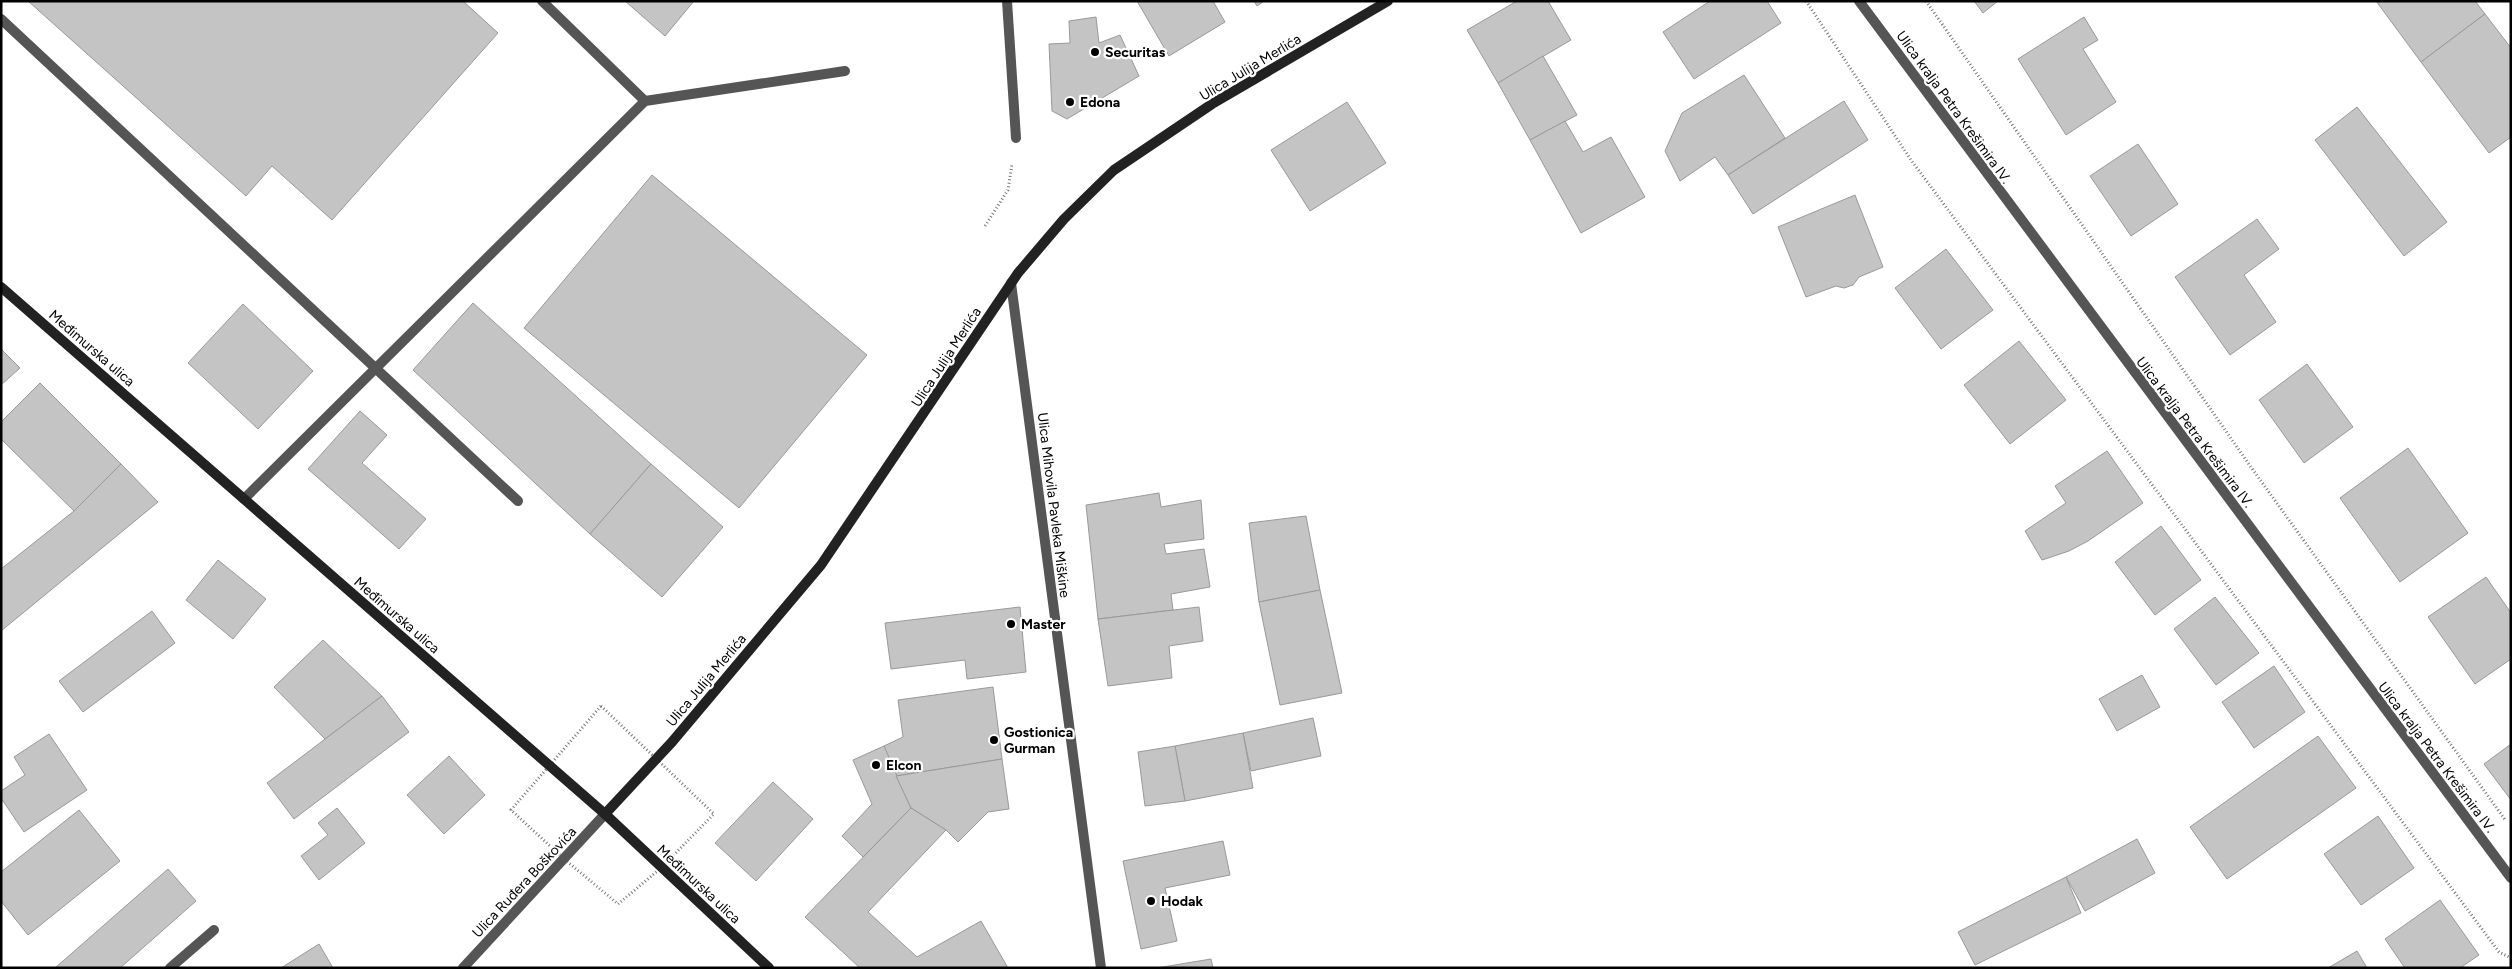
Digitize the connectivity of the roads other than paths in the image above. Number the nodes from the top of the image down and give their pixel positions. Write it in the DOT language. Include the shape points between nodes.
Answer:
graph roads {
  1 [pos="542,1"];
  2 [pos="1007,1"];
  3 [pos="1388,1"];
  4 [pos="1859,1"];
  5 [pos="1,19"];
  6 [pos="845,71"];
  7 [pos="645,101"];
  8 [pos="1016,138"];
  9 [pos="1011,283"];
  10 [pos="1,288"];
  11 [pos="376,368"];
  12 [pos="244,499"];
  13 [pos="518,502"];
  14 [pos="605,814"];
  15 [pos="2511,878"];
  16 [pos="214,930"];
  17 [pos="170,968"];
  18 [pos="463,968"];
  19 [pos="769,968"];
  20 [pos="1101,968"];
  1 -- 7 [label="street"];
  2 -- 8 [label="street"];
  3 -- 9 [label="main road, Ulica Julija Merlića" via="1212,104 1114,170 1064,219"];
  4 -- 15 [label="street, Ulica kralja Petra Krešimira IV."];
  5 -- 11 [label="street"];
  6 -- 7 [label="street"];
  7 -- 11 [label="street"];
  9 -- 14 [label="main road, Ulica Julija Merlića" via="821,565 672,742"];
  9 -- 20 [label="street, Ulica Mihovila Pavleka Miškine"];
  10 -- 12 [label="main road, Međimurska ulica"];
  11 -- 12 [label="street"];
  11 -- 13 [label="street"];
  12 -- 14 [label="main road, Međimurska ulica"];
  14 -- 18 [label="street, Ulica Ruđera Boškovića"];
  14 -- 19 [label="main road, Međimurska ulica"];
  16 -- 17 [label="street"];
}
